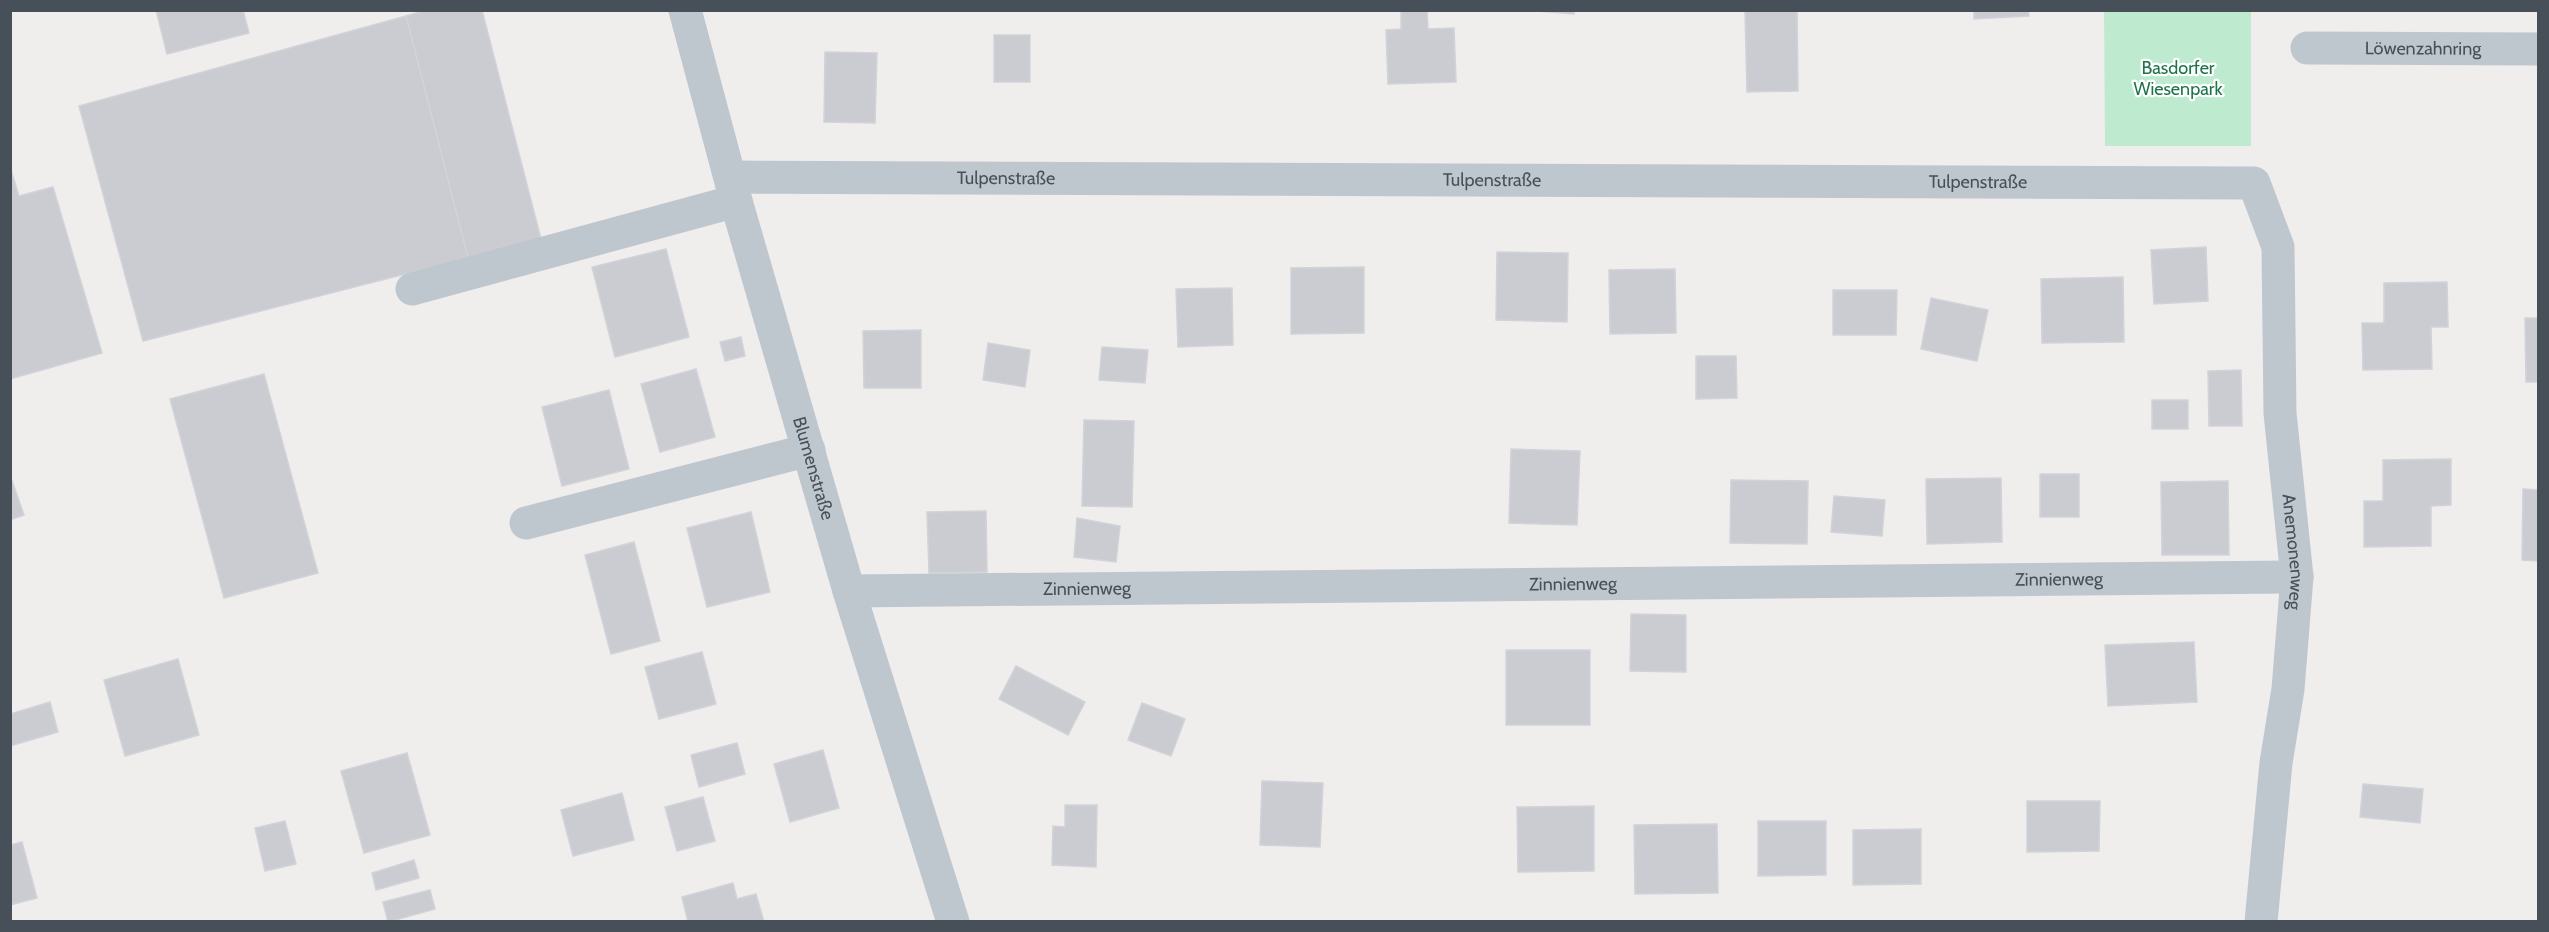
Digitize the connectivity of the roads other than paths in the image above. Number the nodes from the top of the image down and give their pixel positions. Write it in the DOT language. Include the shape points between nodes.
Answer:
graph roads {
  1 [pos="685,10"];
  2 [pos="2307,48"];
  3 [pos="2538,49"];
  4 [pos="2254,183"];
  5 [pos="733,189"];
  6 [pos="412,290"];
  7 [pos="809,450"];
  8 [pos="526,523"];
  9 [pos="2296,577"];
  10 [pos="849,591"];
  11 [pos="953,921"];
  12 [pos="2261,921"];
  1 -- 5 [label="street, Blumenstraße"];
  2 -- 3 [label="street, Löwenzahnring"];
  4 -- 5 [label="street, Tulpenstraße"];
  4 -- 9 [label="street, Anemonenweg" via="2278,247 2280,413"];
  5 -- 6 [label="street, Tulpenstraße"];
  5 -- 7 [label="street, Blumenstraße"];
  7 -- 8 [label="street"];
  7 -- 10 [label="street, Blumenstraße"];
  9 -- 10 [label="street, Zinnienweg"];
  9 -- 12 [label="street, Anemonenweg" via="2288,689 2276,763"];
  10 -- 11 [label="street, Blumenstraße"];
}
